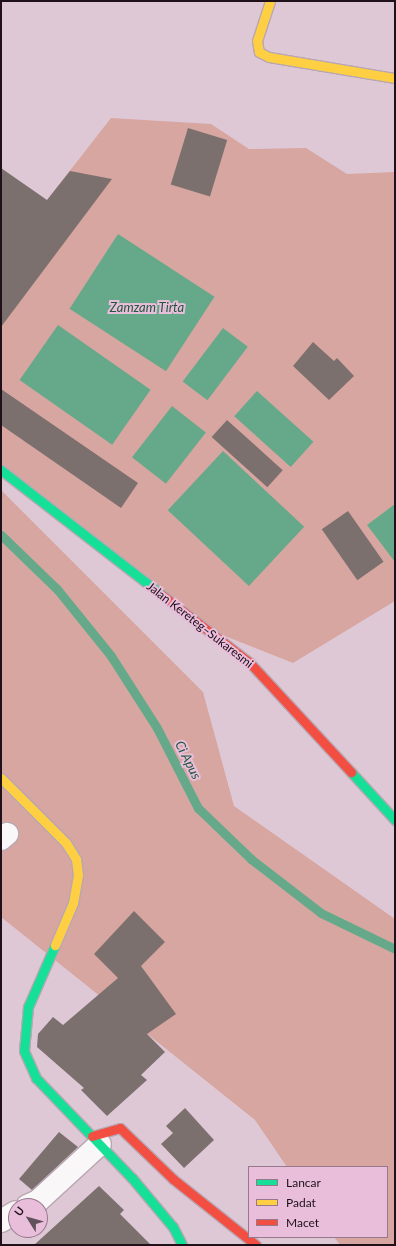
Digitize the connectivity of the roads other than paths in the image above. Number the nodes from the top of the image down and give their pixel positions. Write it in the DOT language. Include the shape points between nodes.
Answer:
graph roads {
  1 [pos="270,1"];
  2 [pos="395,78"];
  3 [pos="1,470"];
  4 [pos="1,778"];
  5 [pos="395,820"];
  6 [pos="96,1140"];
  7 [pos="41,1198"];
  8 [pos="182,1245"];
  9 [pos="256,1245"];
  1 -- 2 [label="street" via="257,42 259,52 269,57"];
  3 -- 5 [label="street, Jalan Kereteg–Sukaresmi" via="250,663"];
  4 -- 6 [label="street" via="48,823 76,859 78,875 73,903 28,1007 24,1051 36,1078"];
  6 -- 7 [label="street"];
  6 -- 8 [label="street" via="154,1203"];
  6 -- 9 [label="street" via="120,1128 172,1179"];
}
